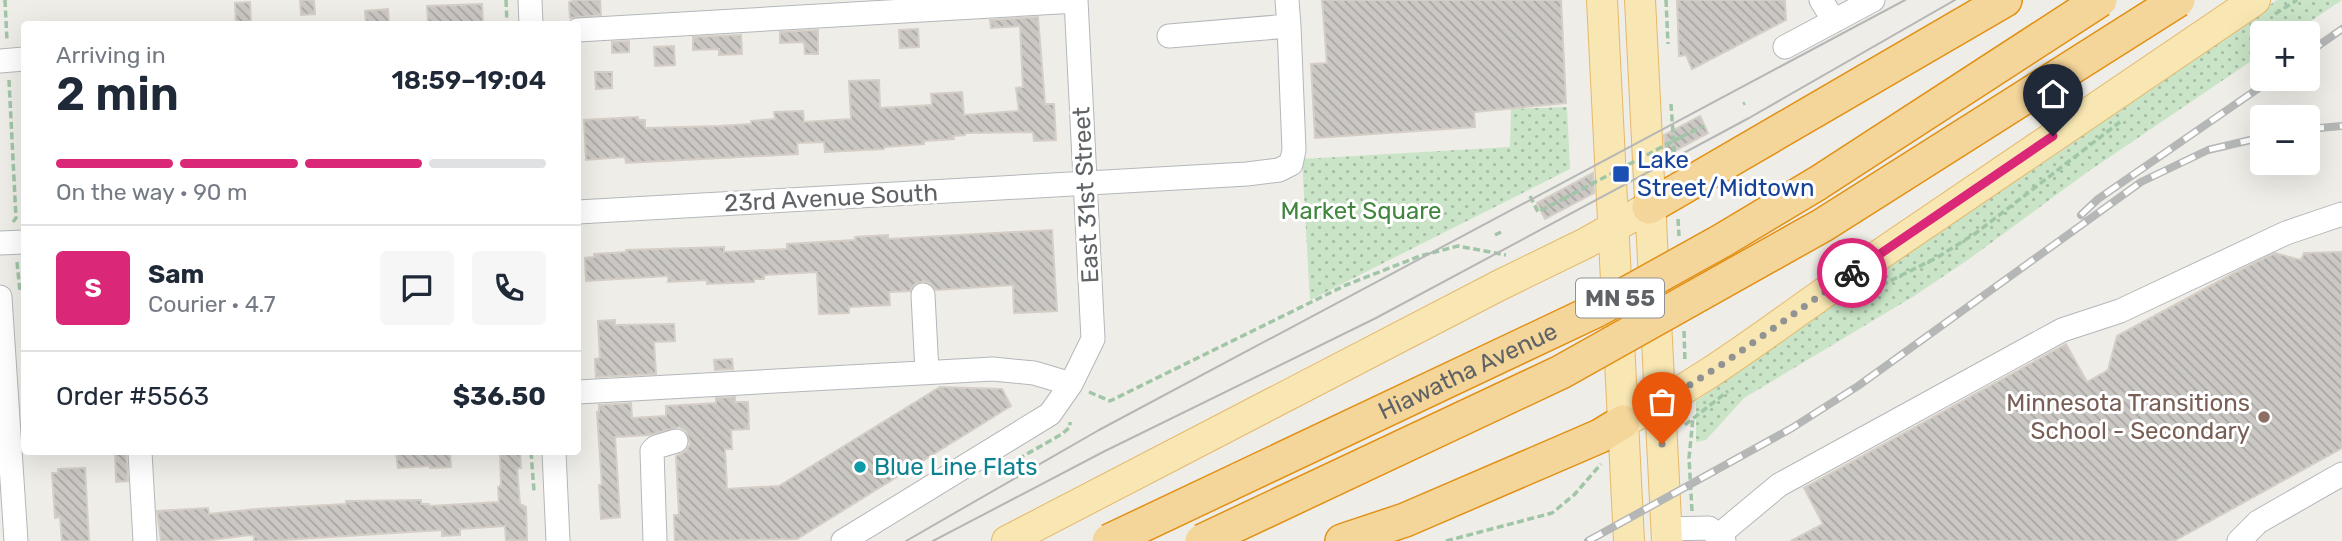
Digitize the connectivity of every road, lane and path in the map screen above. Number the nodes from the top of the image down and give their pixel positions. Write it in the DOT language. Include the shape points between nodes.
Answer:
graph roads {
  1 [pos="5,0"];
  2 [pos="506,0"];
  3 [pos="530,0"];
  4 [pos="1287,0"];
  5 [pos="1601,0"];
  6 [pos="1640,0"];
  7 [pos="1821,0"];
  8 [pos="1872,0"];
  9 [pos="2005,0"];
  10 [pos="2100,0"];
  11 [pos="2178,0"];
  12 [pos="2297,0"];
  13 [pos="1076,1"];
  14 [pos="2260,10"];
  15 [pos="507,21"];
  16 [pos="531,21"];
  17 [pos="1834,21"];
  18 [pos="1289,26"];
  19 [pos="581,30"];
  20 [pos="1169,36"];
  21 [pos="1785,47"];
  22 [pos="11,60"];
  23 [pos="2125,119"];
  24 [pos="1704,126"];
  25 [pos="1085,184"];
  26 [pos="1530,197"];
  27 [pos="1649,207"];
  28 [pos="581,212"];
  29 [pos="2342,214"];
  30 [pos="1614,228"];
  31 [pos="1501,232"];
  32 [pos="1495,235"];
  33 [pos="12,236"];
  34 [pos="1508,256"];
  35 [pos="1865,294"];
  36 [pos="923,295"];
  37 [pos="0,297"];
  38 [pos="927,372"];
  39 [pos="1071,384"];
  40 [pos="1735,386"];
  41 [pos="581,392"];
  42 [pos="1660,404"];
  43 [pos="11,420"];
  44 [pos="1623,422"];
  45 [pos="676,441"];
  46 [pos="139,455"];
  47 [pos="554,455"];
  48 [pos="1016,461"];
  49 [pos="1600,464"];
  50 [pos="2342,474"];
  51 [pos="1675,533"];
  52 [pos="1721,538"];
  53 [pos="16,541"];
  54 [pos="145,541"];
  55 [pos="558,541"];
  56 [pos="654,541"];
  57 [pos="843,541"];
  58 [pos="1007,541"];
  59 [pos="1110,541"];
  60 [pos="1202,541"];
  61 [pos="1342,541"];
  62 [pos="1446,541"];
  63 [pos="1629,541"];
  64 [pos="2239,541"];
  1 -- 22 [label="path"];
  2 -- 15 [label="path"];
  3 -- 16 [label="street"];
  4 -- 18 [label="street"];
  5 -- 30 [label="main road"];
  6 -- 27 [label="main road"];
  7 -- 17 [label="street"];
  8 -- 17 [label="street"];
  9 -- 27 [label="highway"];
  10 -- 59 [label="highway, Hiawatha Avenue / MN 55, bridge" via="1818,183 1597,310"];
  11 -- 60 [label="highway, Hiawatha Avenue / MN 55, bridge" via="1823,225 1573,366"];
  12 -- 14 [label="path"];
  13 -- 19 [label="street"];
  13 -- 25 [label="street, East 31st Street"];
  14 -- 42 [label="main road"];
  17 -- 21 [label="street"];
  18 -- 20 [label="street"];
  18 -- 25 [label="street, 23rd Avenue South" via="1291,163 1279,170 1247,174"];
  22 -- 33 [label="path" via="16,218"];
  23 -- 35 [label="path" via="1976,233"];
  24 -- 26 [label="path, bridge" via="1538,212"];
  25 -- 28 [label="street, 23rd Avenue South"];
  25 -- 39 [label="street, East 31st Street" via="1093,339"];
  27 -- 30 [label="main road"];
  27 -- 42 [label="main road"];
  29 -- 52 [label="street" via="2286,233 2120,311 2062,330 1780,485"];
  30 -- 44 [label="main road"];
  30 -- 58 [label="main road"];
  31 -- 32 [label="path"];
  34 -- 39 [label="path" via="1458,246 1420,256 1346,285 1110,401"];
  36 -- 38 [label="street"];
  37 -- 43 [label="street"];
  38 -- 39 [label="street" via="993,369 1034,373"];
  38 -- 41 [label="street"];
  39 -- 48 [label="path" via="1070,427"];
  39 -- 57 [label="street, East 31st Street" via="1050,414"];
  40 -- 51 [label="path" via="1693,417"];
  42 -- 44 [label="main road"];
  42 -- 51 [label="main road"];
  43 -- 53 [label="street"];
  44 -- 61 [label="highway" via="1405,520"];
  44 -- 63 [label="main road"];
  45 -- 56 [label="street" via="652,451"];
  46 -- 54 [label="street"];
  47 -- 55 [label="street"];
  49 -- 62 [label="path" via="1552,513"];
  50 -- 64 [label="street" via="2258,523"];
  51 -- 52 [label="street" via="1709,528"];
}
